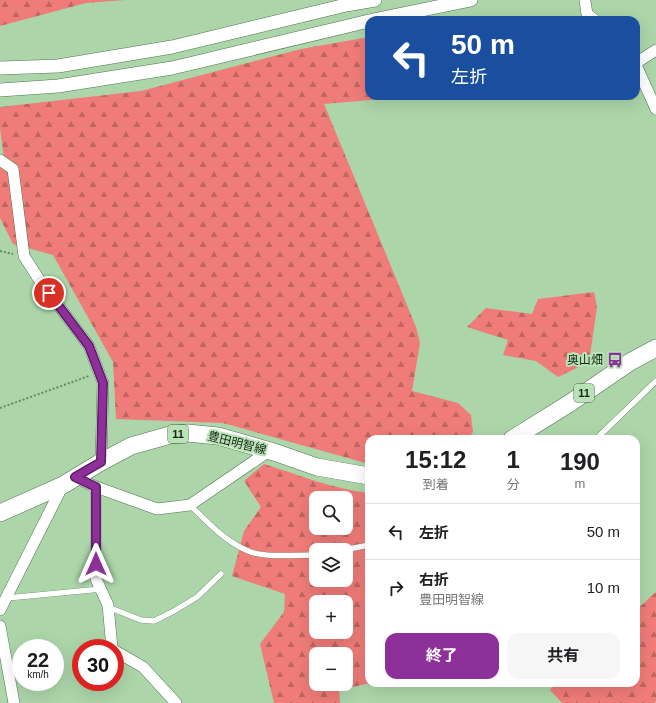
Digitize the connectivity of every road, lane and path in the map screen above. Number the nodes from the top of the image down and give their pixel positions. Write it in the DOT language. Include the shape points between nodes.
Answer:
graph roads {
  1 [pos="375,0"];
  2 [pos="471,0"];
  3 [pos="585,1"];
  4 [pos="393,16"];
  5 [pos="590,16"];
  6 [pos="365,22"];
  7 [pos="656,50"];
  8 [pos="640,61"];
  9 [pos="0,68"];
  10 [pos="640,73"];
  11 [pos="0,90"];
  12 [pos="656,109"];
  13 [pos="0,160"];
  14 [pos="656,348"];
  15 [pos="99,373"];
  16 [pos="656,382"];
  17 [pos="0,408"];
  18 [pos="518,435"];
  19 [pos="600,435"];
  20 [pos="269,451"];
  21 [pos="101,462"];
  22 [pos="365,475"];
  23 [pos="69,481"];
  24 [pos="96,487"];
  25 [pos="190,506"];
  26 [pos="0,513"];
  27 [pos="365,545"];
  28 [pos="353,548"];
  29 [pos="309,555"];
  30 [pos="221,574"];
  31 [pos="101,589"];
  32 [pos="6,598"];
  33 [pos="108,607"];
  34 [pos="0,610"];
  35 [pos="0,626"];
  36 [pos="111,639"];
  37 [pos="124,656"];
  38 [pos="14,703"];
  39 [pos="176,703"];
  1 -- 9 [label="street" via="172,47 58,66"];
  2 -- 4 [label="street"];
  3 -- 5 [label="street"];
  6 -- 11 [label="street" via="172,68 58,86"];
  7 -- 8 [label="street"];
  10 -- 12 [label="street"];
  13 -- 15 [label="street" via="13,169 24,256 89,346"];
  14 -- 18 [label="main road, 11" via="630,362"];
  15 -- 17 [label="path"];
  15 -- 21 [label="street" via="103,383"];
  16 -- 19 [label="lane"];
  20 -- 21 [label="main road, 豊田明智線 / 11" via="218,436 187,433 131,446"];
  20 -- 22 [label="main road, 豊田明智線 / 11" via="317,467"];
  20 -- 25 [label="street"];
  21 -- 23 [label="main road, 豊田明智線 / 11"];
  23 -- 24 [label="street"];
  23 -- 26 [label="main road, 豊田明智線 / 11"];
  23 -- 32 [label="street"];
  24 -- 25 [label="street" via="157,509"];
  24 -- 31 [label="street" via="96,579"];
  25 -- 29 [label="lane" via="217,532 249,551 272,555"];
  27 -- 28 [label="lane"];
  30 -- 33 [label="lane" via="197,597 154,621 141,620"];
  31 -- 32 [label="lane"];
  31 -- 33 [label="street"];
  32 -- 34 [label="street"];
  33 -- 36 [label="street"];
  35 -- 38 [label="street"];
  37 -- 39 [label="street" via="143,666"];
}
